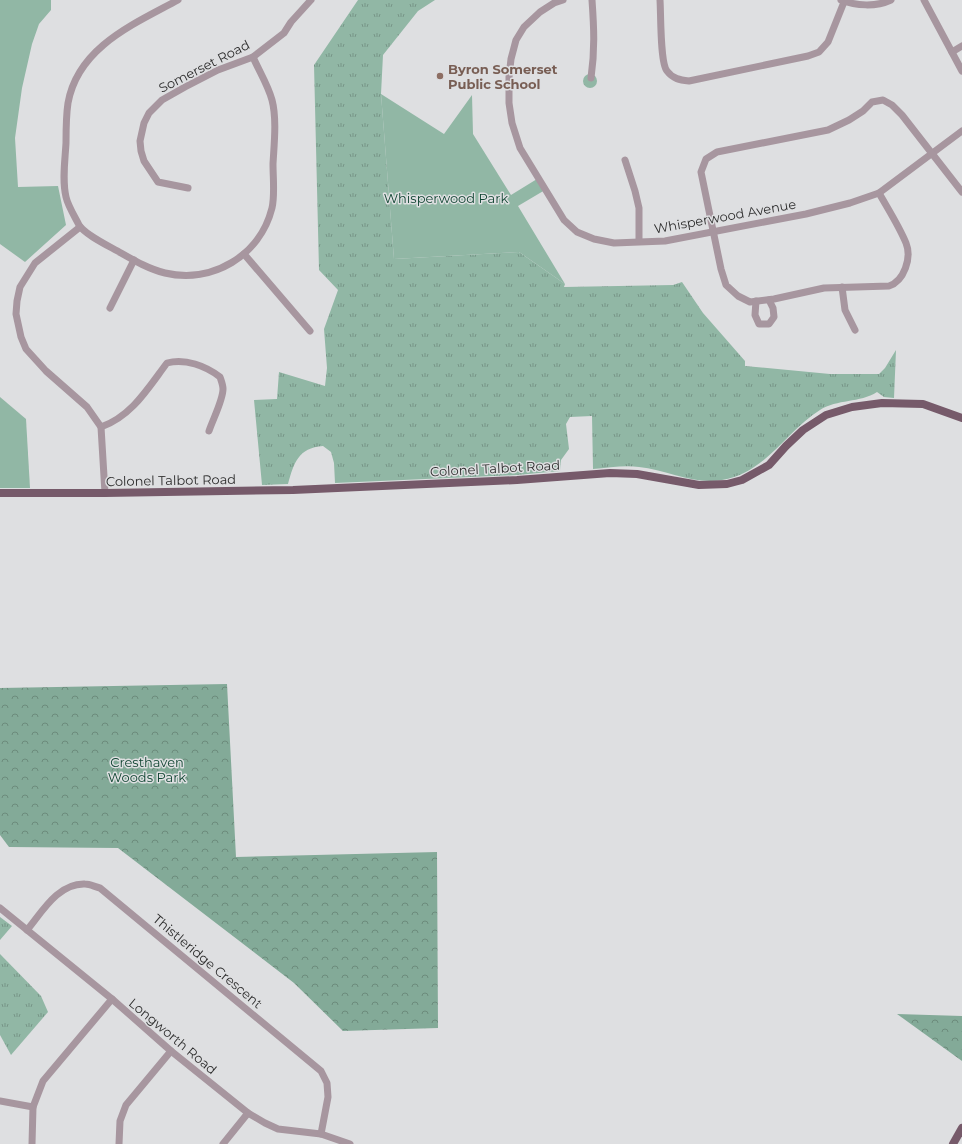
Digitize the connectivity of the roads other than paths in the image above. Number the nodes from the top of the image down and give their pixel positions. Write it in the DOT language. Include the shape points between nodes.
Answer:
graph roads {
  1 [pos="178,0"];
  2 [pos="311,0"];
  3 [pos="562,0"];
  4 [pos="592,0"];
  5 [pos="660,0"];
  6 [pos="891,0"];
  7 [pos="924,0"];
  8 [pos="842,1"];
  9 [pos="962,46"];
  10 [pos="952,52"];
  11 [pos="253,57"];
  12 [pos="962,71"];
  13 [pos="591,78"];
  14 [pos="962,131"];
  15 [pos="932,154"];
  16 [pos="625,160"];
  17 [pos="188,188"];
  18 [pos="962,192"];
  19 [pos="879,193"];
  20 [pos="80,227"];
  21 [pos="715,232"];
  22 [pos="639,241"];
  23 [pos="244,254"];
  24 [pos="134,260"];
  25 [pos="842,287"];
  26 [pos="769,300"];
  27 [pos="756,301"];
  28 [pos="110,308"];
  29 [pos="855,330"];
  30 [pos="310,331"];
  31 [pos="962,418"];
  32 [pos="101,427"];
  33 [pos="209,431"];
  34 [pos="0,492"];
  35 [pos="105,493"];
  36 [pos="0,908"];
  37 [pos="27,930"];
  38 [pos="112,999"];
  39 [pos="171,1050"];
  40 [pos="0,1101"];
  41 [pos="34,1107"];
  42 [pos="248,1114"];
  43 [pos="962,1128"];
  44 [pos="321,1134"];
  45 [pos="32,1144"];
  46 [pos="119,1144"];
  47 [pos="223,1144"];
  48 [pos="350,1144"];
  49 [pos="954,1144"];
  1 -- 20 [label="street" via="117,34 85,62 74,84 68,102 64,172 66,198"];
  2 -- 11 [label="street, Somerset Road" via="284,33"];
  3 -- 22 [label="street, Whisperwood Avenue" via="540,12 524,27 516,40 509,77 512,123 520,148 564,220 577,232 594,239 614,243"];
  4 -- 13 [label="street" via="594,53"];
  5 -- 8 [label="street" via="666,71 677,80 689,81 819,52 828,42"];
  6 -- 8 [label="street" via="874,5"];
  7 -- 10 [label="street"];
  9 -- 10 [label="street"];
  10 -- 12 [label="street"];
  11 -- 17 [label="street, Somerset Road" via="218,70 162,100 149,113 144,123 140,141 141,151 144,161 158,182"];
  11 -- 23 [label="street" via="272,100 272,207 266,226"];
  14 -- 15 [label="street, Whisperwood Avenue"];
  15 -- 18 [label="street"];
  15 -- 19 [label="street, Whisperwood Avenue"];
  15 -- 21 [label="street" via="902,115 883,100 872,102 849,120 828,130 717,152 706,159 702,172"];
  16 -- 22 [label="street" via="639,208"];
  19 -- 21 [label="street, Whisperwood Avenue" via="806,214"];
  19 -- 25 [label="street" via="906,245 907,259 903,275 895,284 889,286"];
  20 -- 24 [label="street"];
  20 -- 32 [label="street" via="35,263 20,287 16,314 26,349 46,371 87,407"];
  21 -- 22 [label="street, Whisperwood Avenue" via="665,241"];
  21 -- 27 [label="street" via="726,285 738,296 750,302"];
  23 -- 24 [label="street" via="226,266 199,275 184,276 165,273"];
  23 -- 30 [label="street"];
  24 -- 28 [label="street"];
  25 -- 26 [label="street" via="824,288"];
  25 -- 29 [label="street" via="845,310"];
  26 -- 27 [label="street"];
  26 -- 27 [label="street" via="774,317 769,324 759,324 755,315"];
  31 -- 35 [label="main road, Colonel Talbot Road" via="923,404 882,404 832,413 803,430 769,465 742,480 727,484 699,485 637,474 610,473 517,480 293,490"];
  32 -- 33 [label="street" via="114,422 134,405 167,363 182,360 210,369 220,377 223,389"];
  32 -- 35 [label="street"];
  34 -- 35 [label="main road, Colonel Talbot Road"];
  36 -- 37 [label="street, Longworth Road"];
  37 -- 38 [label="street, Longworth Road"];
  37 -- 44 [label="street, Thistleridge Crescent" via="59,892 70,886 86,884 100,888 321,1071 327,1083 328,1097"];
  38 -- 39 [label="street, Longworth Road"];
  38 -- 41 [label="street" via="43,1081"];
  39 -- 42 [label="street, Longworth Road"];
  39 -- 46 [label="street" via="126,1105 120,1121"];
  40 -- 41 [label="street"];
  41 -- 45 [label="street"];
  42 -- 44 [label="street, Longworth Road" via="278,1129"];
  42 -- 47 [label="street"];
  43 -- 49 [label="main road"];
  44 -- 48 [label="street, Longworth Road"];
}
